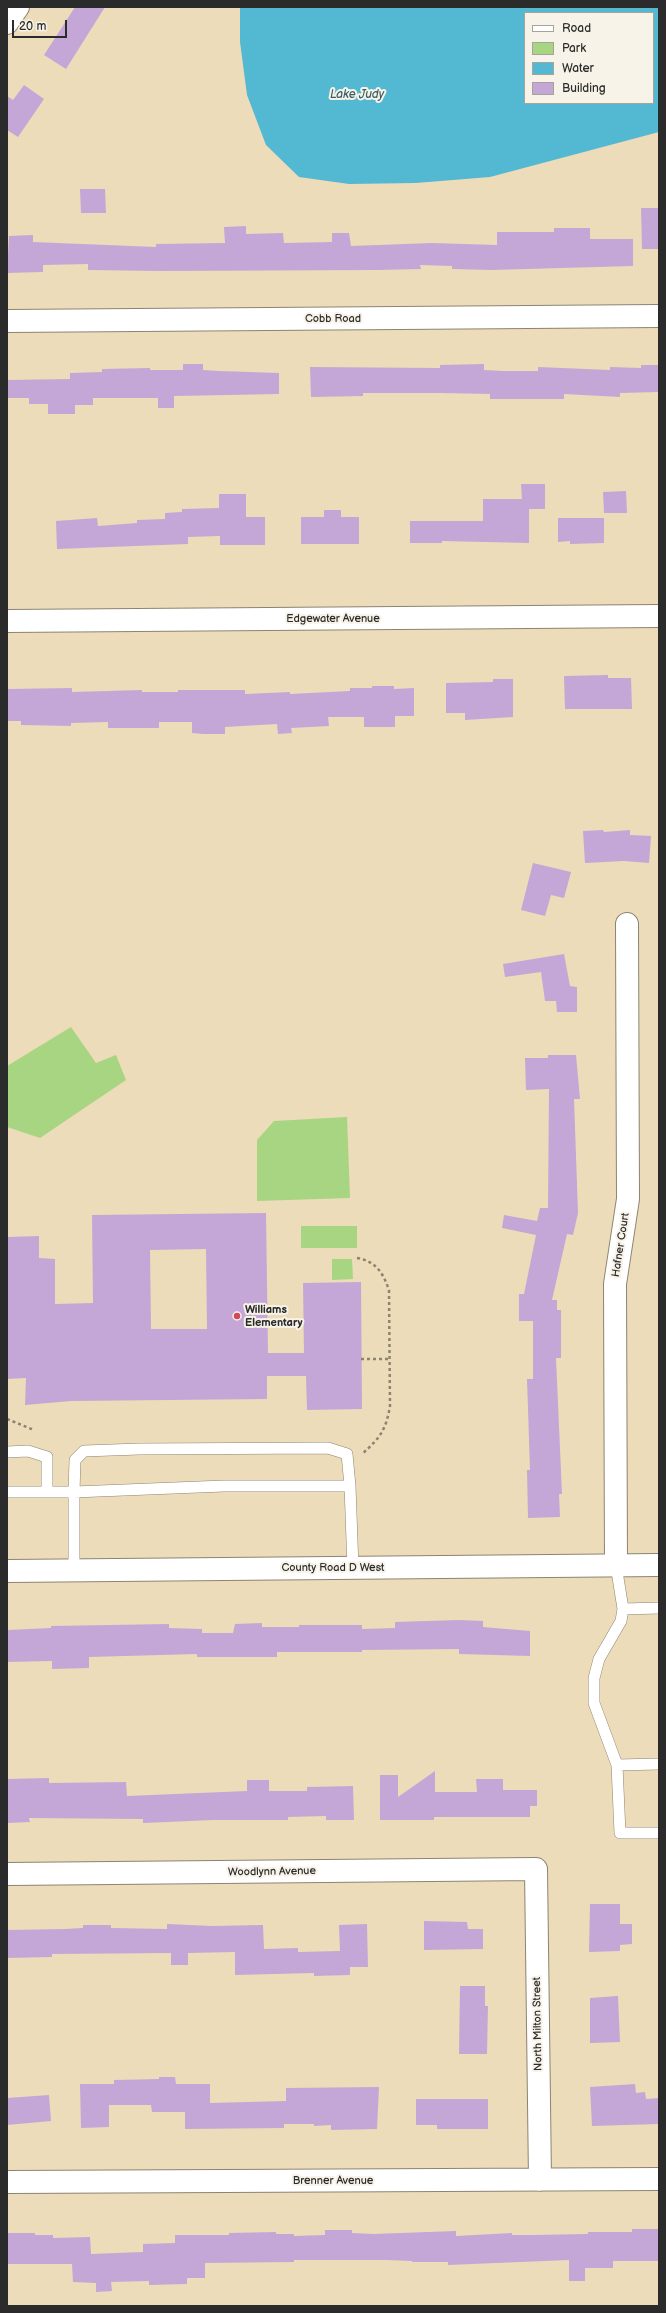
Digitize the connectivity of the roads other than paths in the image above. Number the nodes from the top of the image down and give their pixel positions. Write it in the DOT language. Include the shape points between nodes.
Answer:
graph roads {
  1 [pos="18,7"];
  2 [pos="7,24"];
  3 [pos="659,316"];
  4 [pos="7,321"];
  5 [pos="659,616"];
  6 [pos="7,621"];
  7 [pos="626,924"];
  8 [pos="7,1452"];
  9 [pos="350,1486"];
  10 [pos="7,1492"];
  11 [pos="47,1492"];
  12 [pos="74,1492"];
  13 [pos="659,1564"];
  14 [pos="616,1565"];
  15 [pos="353,1568"];
  16 [pos="74,1570"];
  17 [pos="7,1571"];
  18 [pos="624,1608"];
  19 [pos="659,1608"];
  20 [pos="659,1764"];
  21 [pos="617,1765"];
  22 [pos="659,1833"];
  23 [pos="536,1869"];
  24 [pos="7,1874"];
  25 [pos="659,2179"];
  26 [pos="540,2180"];
  27 [pos="7,2182"];
  1 -- 2 [label="street"];
  3 -- 4 [label="street, Cobb Road"];
  5 -- 6 [label="street, Edgewater Avenue"];
  7 -- 14 [label="street, Hafner Court" via="628,1199 615,1284"];
  8 -- 11 [label="lane" via="28,1451 47,1457"];
  9 -- 12 [label="lane" via="224,1486"];
  9 -- 12 [label="lane" via="347,1454 328,1448 139,1449 84,1451 75,1460"];
  9 -- 15 [label="lane"];
  10 -- 11 [label="lane"];
  11 -- 12 [label="lane"];
  12 -- 16 [label="lane"];
  13 -- 14 [label="street, County Road D West"];
  14 -- 15 [label="street, County Road D West"];
  14 -- 18 [label="lane"];
  15 -- 16 [label="street, County Road D West"];
  16 -- 17 [label="street, County Road D West"];
  18 -- 19 [label="lane"];
  18 -- 21 [label="lane" via="621,1621 599,1659 594,1678 594,1703"];
  20 -- 21 [label="lane"];
  21 -- 22 [label="lane" via="620,1833"];
  23 -- 24 [label="street, Woodlynn Avenue"];
  23 -- 26 [label="street, North Milton Street"];
  25 -- 26 [label="street, Brenner Avenue"];
  26 -- 27 [label="street, Brenner Avenue"];
}
